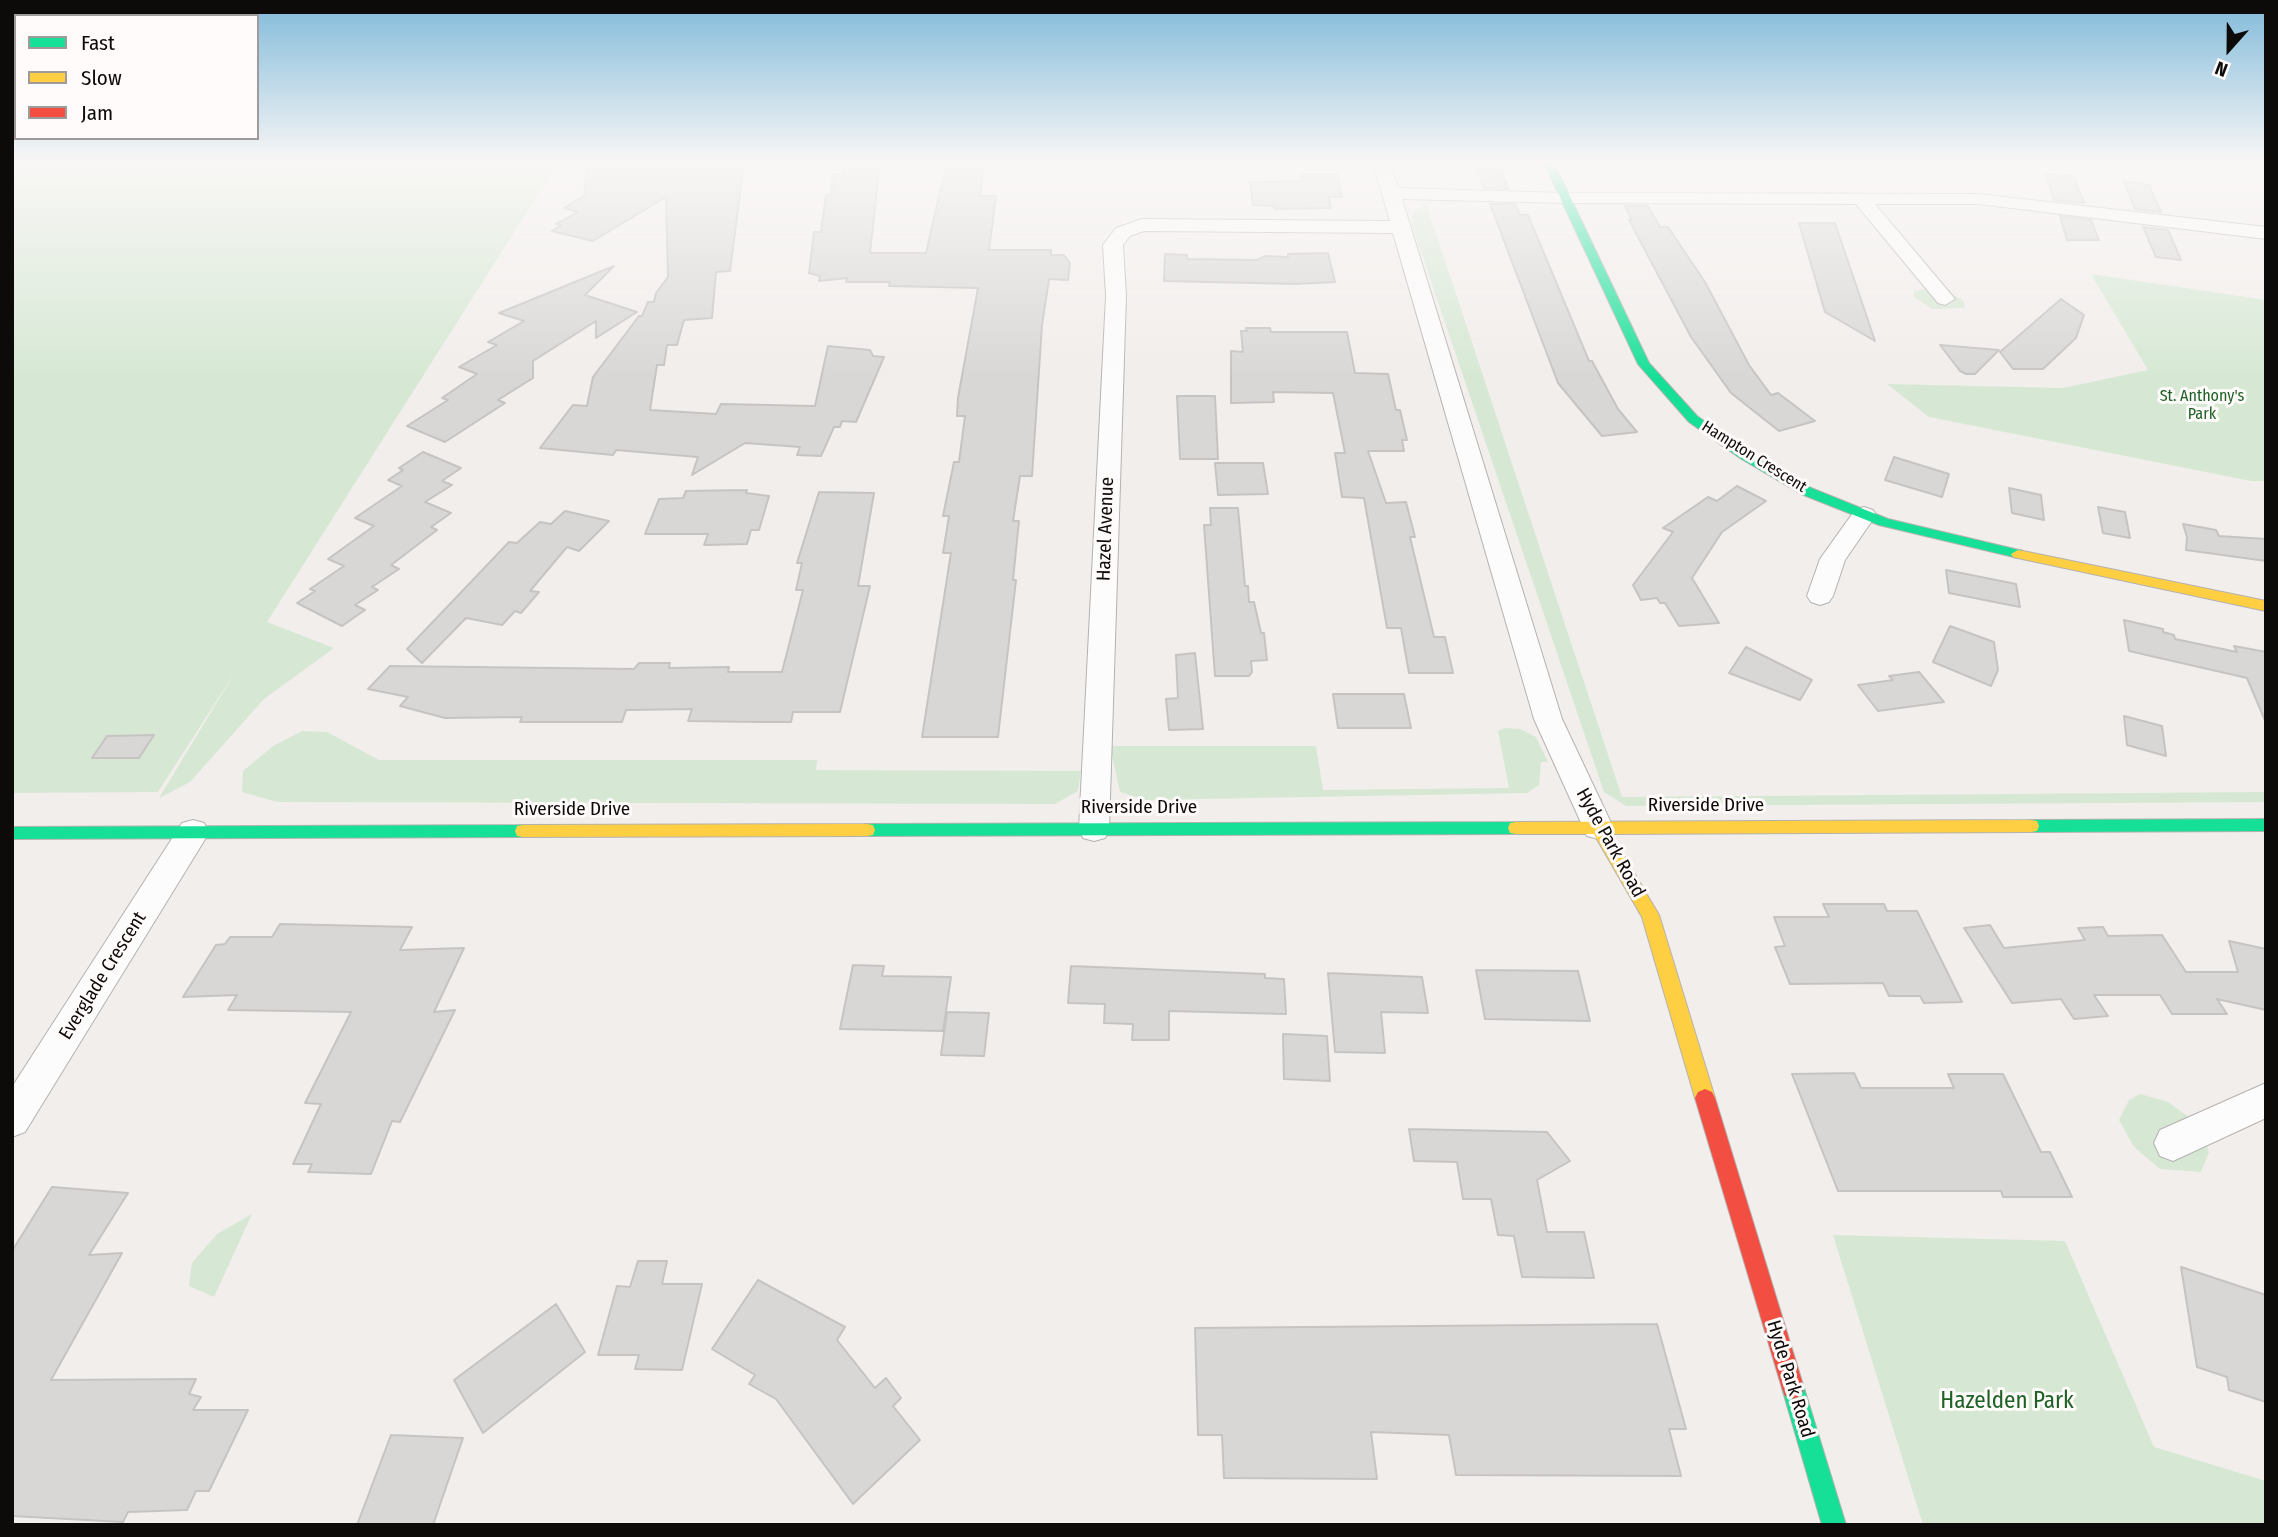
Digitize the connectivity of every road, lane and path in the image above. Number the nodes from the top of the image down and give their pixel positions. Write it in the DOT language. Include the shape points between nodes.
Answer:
graph roads {
  1 [pos="1121,235"];
  2 [pos="1403,235"];
  3 [pos="1582,235"];
  4 [pos="1891,235"];
  5 [pos="1945,299"];
  6 [pos="1864,515"];
  7 [pos="1820,596"];
  8 [pos="2266,606"];
  9 [pos="2266,825"];
  10 [pos="1598,827"];
  11 [pos="1094,829"];
  12 [pos="193,832"];
  13 [pos="12,833"];
  14 [pos="2266,1100"];
  15 [pos="12,1120"];
  16 [pos="2174,1143"];
  17 [pos="1834,1525"];
  1 -- 11 [label="street, Hazel Avenue" via="1113,245 1116,296"];
  2 -- 10 [label="street, Hyde Park Road" via="1548,719"];
  3 -- 6 [label="main road, Hampton Crescent" via="1644,364 1693,419 1805,491"];
  4 -- 5 [label="street"];
  6 -- 7 [label="street" via="1833,559"];
  6 -- 8 [label="main road, Hampton Crescent" via="1987,547"];
  9 -- 10 [label="main road, Riverside Drive"];
  10 -- 11 [label="main road, Riverside Drive"];
  10 -- 17 [label="main road, Hyde Park Road" via="1650,915"];
  11 -- 12 [label="main road, Riverside Drive"];
  12 -- 13 [label="main road, Riverside Drive"];
  12 -- 15 [label="street, Everglade Crescent"];
  14 -- 16 [label="street"];
}
